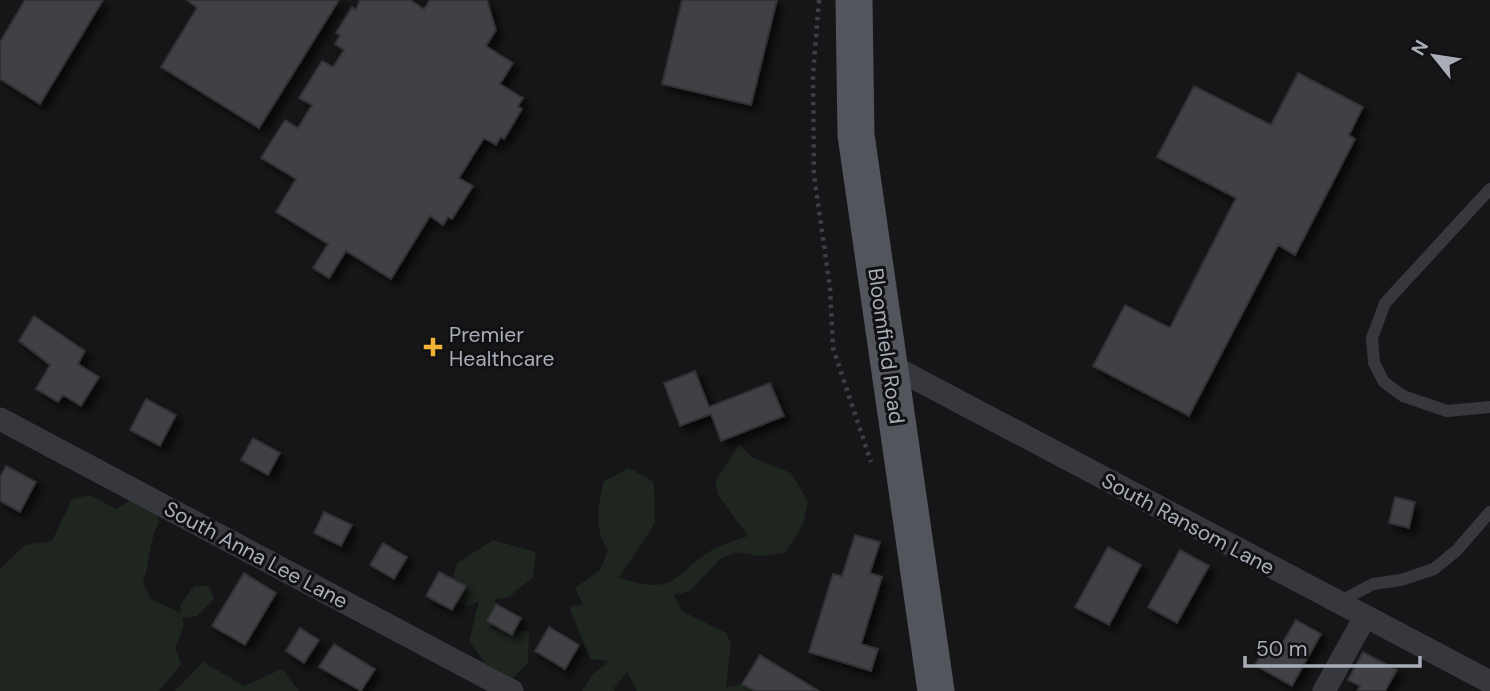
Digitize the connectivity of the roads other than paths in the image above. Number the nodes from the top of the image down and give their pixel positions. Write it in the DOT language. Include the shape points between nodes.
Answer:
graph roads {
  1 [pos="854,0"];
  2 [pos="1490,189"];
  3 [pos="888,364"];
  4 [pos="1490,407"];
  5 [pos="0,419"];
  6 [pos="1490,512"];
  7 [pos="1337,603"];
  8 [pos="1365,617"];
  9 [pos="1490,682"];
  10 [pos="512,691"];
  11 [pos="936,691"];
  12 [pos="1324,691"];
  1 -- 3 [label="main road, Bloomfield Road" via="856,135"];
  2 -- 4 [label="lane" via="1385,303 1372,338 1374,363 1384,382 1403,396 1447,411"];
  3 -- 7 [label="street, South Ransom Lane"];
  3 -- 11 [label="main road, Bloomfield Road"];
  5 -- 10 [label="street, South Anna Lee Lane"];
  6 -- 7 [label="lane" via="1434,569 1373,584"];
  7 -- 8 [label="street, South Ransom Lane"];
  8 -- 9 [label="street, South Ransom Lane"];
  8 -- 12 [label="street"];
}
